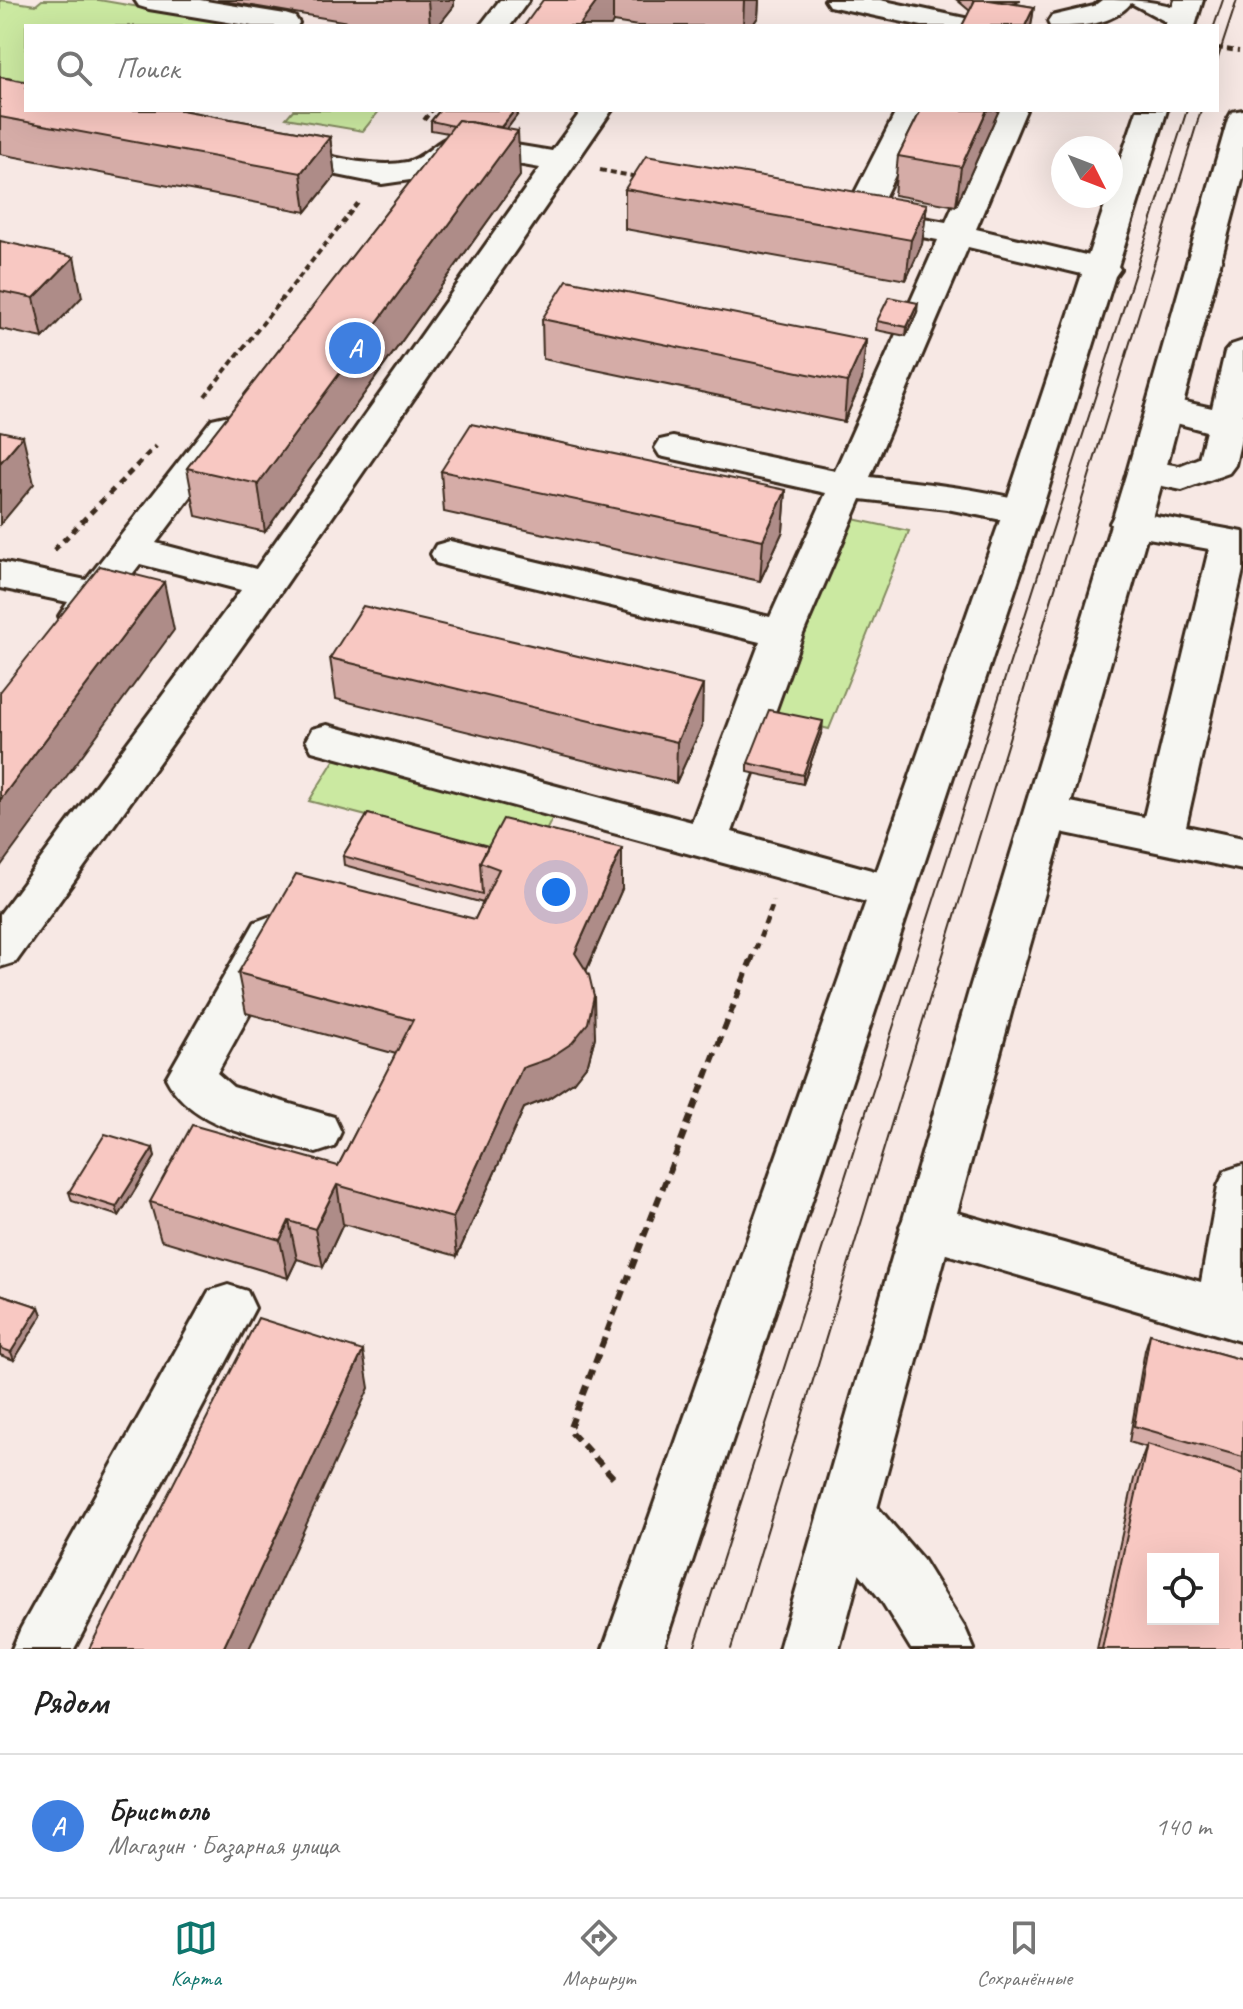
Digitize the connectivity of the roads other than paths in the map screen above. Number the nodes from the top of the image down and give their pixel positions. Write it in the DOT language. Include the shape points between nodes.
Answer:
graph roads {
  1 [pos="149,0"];
  2 [pos="515,0"];
  3 [pos="839,0"];
  4 [pos="934,0"];
  5 [pos="1119,0"];
  6 [pos="1143,0"];
  7 [pos="1184,15"];
  8 [pos="1054,19"];
  9 [pos="284,24"];
  10 [pos="497,24"];
  11 [pos="955,24"];
  12 [pos="963,24"];
  13 [pos="596,112"];
  14 [pos="911,112"];
  15 [pos="1010,112"];
  16 [pos="1151,112"];
  17 [pos="1243,119"];
  18 [pos="245,147"];
  19 [pos="559,162"];
  20 [pos="1233,183"];
  21 [pos="958,234"];
  22 [pos="1103,269"];
  23 [pos="1243,352"];
  24 [pos="241,405"];
  25 [pos="1163,408"];
  26 [pos="1227,427"];
  27 [pos="673,448"];
  28 [pos="1146,472"];
  29 [pos="848,486"];
  30 [pos="1022,512"];
  31 [pos="1129,523"];
  32 [pos="1237,542"];
  33 [pos="131,549"];
  34 [pos="450,554"];
  35 [pos="12,578"];
  36 [pos="266,584"];
  37 [pos="96,595"];
  38 [pos="783,634"];
  39 [pos="58,643"];
  40 [pos="327,740"];
  41 [pos="1046,813"];
  42 [pos="1162,836"];
  43 [pos="706,843"];
  44 [pos="1243,854"];
  45 [pos="295,891"];
  46 [pos="892,892"];
  47 [pos="0,949"];
  48 [pos="316,1132"];
  49 [pos="1243,1186"];
  50 [pos="926,1226"];
  51 [pos="228,1308"];
  52 [pos="1233,1315"];
  53 [pos="847,1514"];
  54 [pos="42,1649"];
  55 [pos="633,1649"];
  56 [pos="809,1649"];
  57 [pos="944,1649"];
  1 -- 9 [label="main road"];
  2 -- 10 [label="main road"];
  3 -- 11 [label="main road"];
  4 -- 12 [label="main road"];
  5 -- 8 [label="main road" via="1104,13"];
  6 -- 7 [label="main road"];
  13 -- 19 [label="main road"];
  14 -- 21 [label="main road" via="859,216"];
  15 -- 21 [label="main road"];
  16 -- 22 [label="main road"];
  17 -- 20 [label="main road"];
  18 -- 19 [label="main road" via="387,190 455,144"];
  19 -- 36 [label="main road"];
  20 -- 25 [label="main road"];
  21 -- 22 [label="main road"];
  21 -- 29 [label="main road"];
  22 -- 30 [label="main road"];
  23 -- 26 [label="main road"];
  24 -- 33 [label="main road"];
  25 -- 26 [label="main road"];
  25 -- 28 [label="main road"];
  26 -- 28 [label="main road" via="1216,465 1182,478"];
  27 -- 29 [label="main road"];
  28 -- 31 [label="main road"];
  29 -- 30 [label="main road"];
  29 -- 38 [label="main road"];
  30 -- 46 [label="main road"];
  31 -- 32 [label="main road"];
  31 -- 41 [label="main road"];
  32 -- 42 [label="main road"];
  33 -- 36 [label="main road"];
  33 -- 37 [label="main road"];
  34 -- 38 [label="main road"];
  35 -- 37 [label="main road"];
  36 -- 47 [label="main road"];
  37 -- 39 [label="main road"];
  38 -- 43 [label="main road"];
  40 -- 43 [label="main road"];
  41 -- 42 [label="main road"];
  41 -- 50 [label="main road"];
  42 -- 44 [label="main road"];
  43 -- 46 [label="main road"];
  45 -- 48 [label="main road" via="190,1078 205,1123"];
  46 -- 55 [label="main road"];
  49 -- 52 [label="main road"];
  50 -- 52 [label="main road"];
  50 -- 53 [label="main road"];
  51 -- 54 [label="main road"];
  53 -- 56 [label="main road"];
  53 -- 57 [label="main road" via="902,1580"];
}
